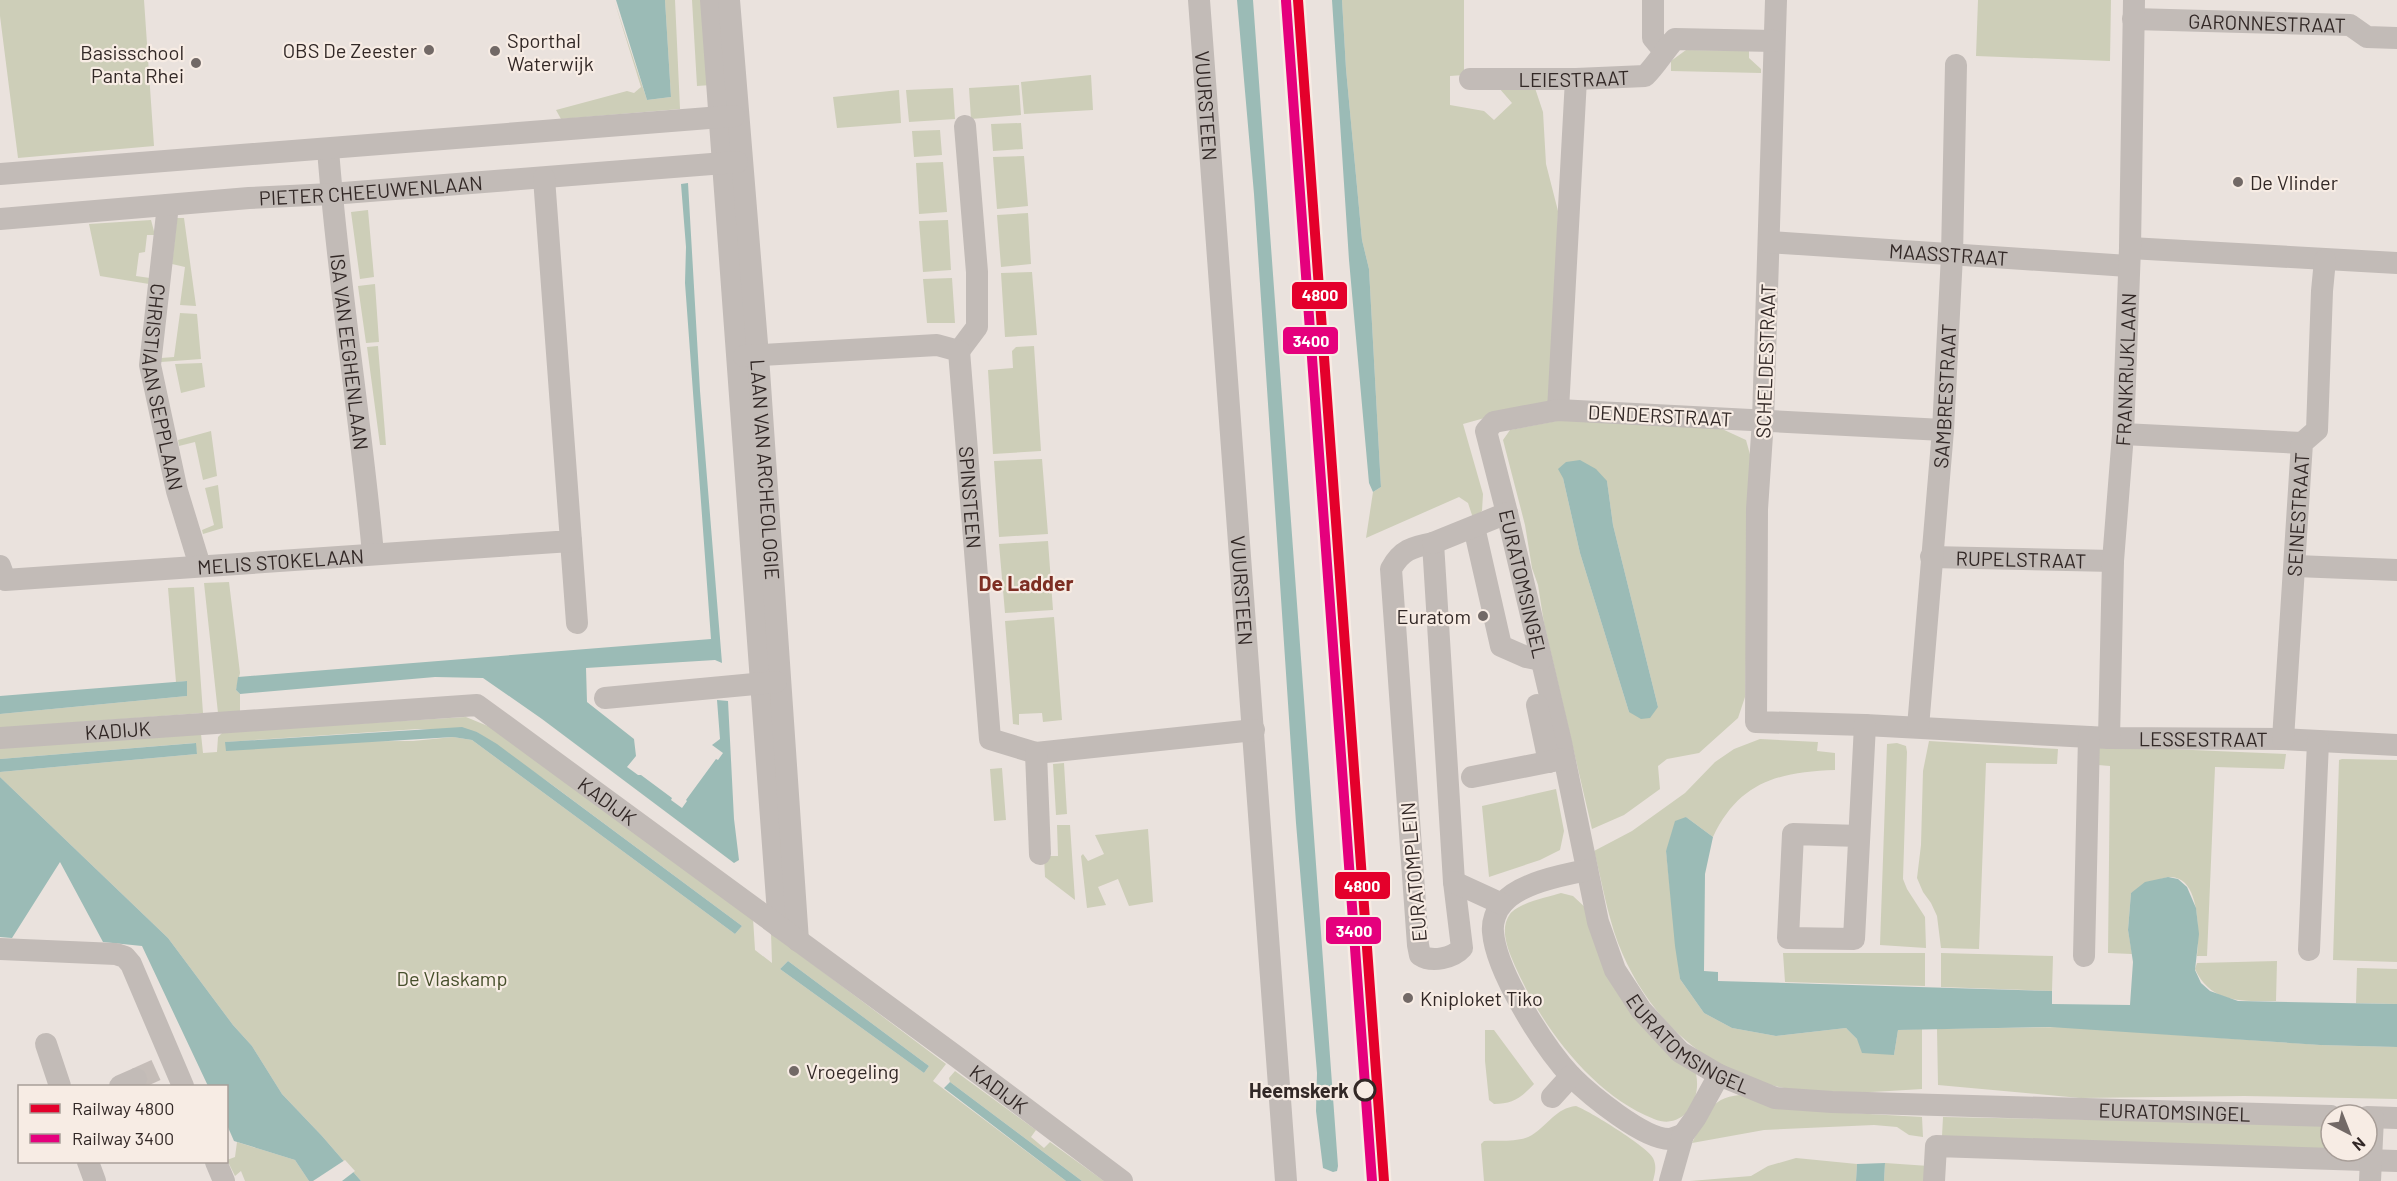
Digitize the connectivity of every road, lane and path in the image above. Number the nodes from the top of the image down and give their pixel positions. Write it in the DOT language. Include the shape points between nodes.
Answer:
graph roads {
  1 [pos="711,0"];
  2 [pos="729,0"];
  3 [pos="1199,0"];
  4 [pos="1653,0"];
  5 [pos="1776,0"];
  6 [pos="2134,9"];
  7 [pos="2397,38"];
  8 [pos="1774,41"];
  9 [pos="1664,51"];
  10 [pos="1956,65"];
  11 [pos="1470,79"];
  12 [pos="1576,79"];
  13 [pos="729,117"];
  14 [pos="965,126"];
  15 [pos="328,149"];
  16 [pos="732,163"];
  17 [pos="0,174"];
  18 [pos="544,178"];
  19 [pos="331,194"];
  20 [pos="168,205"];
  21 [pos="0,219"];
  22 [pos="1769,242"];
  23 [pos="1952,255"];
  24 [pos="2129,257"];
  25 [pos="2325,260"];
  26 [pos="2397,263"];
  27 [pos="959,351"];
  28 [pos="748,356"];
  29 [pos="1558,410"];
  30 [pos="1763,420"];
  31 [pos="1943,430"];
  32 [pos="1486,431"];
  33 [pos="2123,434"];
  34 [pos="2302,443"];
  35 [pos="1508,513"];
  36 [pos="1474,526"];
  37 [pos="571,541"];
  38 [pos="1433,543"];
  39 [pos="373,554"];
  40 [pos="1931,557"];
  41 [pos="2113,561"];
  42 [pos="0,566"];
  43 [pos="200,566"];
  44 [pos="2296,566"];
  45 [pos="2397,570"];
  46 [pos="577,623"];
  47 [pos="1533,658"];
  48 [pos="771,683"];
  49 [pos="605,698"];
  50 [pos="1756,722"];
  51 [pos="1865,725"];
  52 [pos="1918,727"];
  53 [pos="1254,730"];
  54 [pos="0,738"];
  55 [pos="2099,738"];
  56 [pos="2283,739"];
  57 [pos="2318,742"];
  58 [pos="2397,745"];
  59 [pos="1036,753"];
  60 [pos="1557,761"];
  61 [pos="1472,777"];
  62 [pos="1859,836"];
  63 [pos="1040,854"];
  64 [pos="1587,870"];
  65 [pos="1454,882"];
  66 [pos="1502,904"];
  67 [pos="779,927"];
  68 [pos="798,941"];
  69 [pos="0,949"];
  70 [pos="2309,950"];
  71 [pos="2085,956"];
  72 [pos="46,1044"];
  73 [pos="146,1074"];
  74 [pos="1719,1075"];
  75 [pos="1571,1076"];
  76 [pos="60,1085"];
  77 [pos="180,1085"];
  78 [pos="1552,1097"];
  79 [pos="2319,1116"];
  80 [pos="2379,1117"];
  81 [pos="2397,1118"];
  82 [pos="1683,1135"];
  83 [pos="2397,1161"];
  84 [pos="89,1163"];
  85 [pos="217,1163"];
  86 [pos="2370,1171"];
  87 [pos="95,1181"];
  88 [pos="224,1181"];
  89 [pos="1122,1181"];
  90 [pos="1286,1181"];
  91 [pos="1670,1181"];
  92 [pos="1934,1181"];
  1 -- 13 [label="street, LAAN VAN ARCHEOLOGIE"];
  2 -- 13 [label="street, LAAN VAN ARCHEOLOGIE"];
  3 -- 53 [label="street, VUURSTEEN"];
  4 -- 9 [label="street" via="1653,38"];
  5 -- 8 [label="street, SCHELDESTRAAT"];
  6 -- 7 [label="street, GARONNESTRAAT" via="2350,26 2367,37"];
  6 -- 24 [label="street, FRANKRIJKLAAN"];
  8 -- 9 [label="street, LEIESTRAAT" via="1675,39"];
  8 -- 22 [label="street, SCHELDESTRAAT"];
  9 -- 12 [label="street, LEIESTRAAT" via="1646,76"];
  10 -- 23 [label="street, SAMBRESTRAAT"];
  11 -- 12 [label="street, LEIESTRAAT"];
  12 -- 29 [label="street"];
  13 -- 15 [label="street"];
  13 -- 16 [label="street, LAAN VAN ARCHEOLOGIE"];
  14 -- 27 [label="street" via="977,327"];
  15 -- 17 [label="street"];
  15 -- 19 [label="street, ISA VAN EEGHENLAAN"];
  16 -- 18 [label="street, PIETER CHEEUWENLAAN"];
  16 -- 28 [label="street, LAAN VAN ARCHEOLOGIE"];
  18 -- 19 [label="street, PIETER CHEEUWENLAAN"];
  18 -- 37 [label="street"];
  19 -- 20 [label="street, PIETER CHEEUWENLAAN"];
  19 -- 39 [label="street, ISA VAN EEGHENLAAN"];
  20 -- 21 [label="street, PIETER CHEEUWENLAAN"];
  20 -- 43 [label="street, CHRISTIAAN SEPPLAAN" via="150,365 177,490"];
  22 -- 23 [label="street, MAASSTRAAT"];
  22 -- 30 [label="street, SCHELDESTRAAT"];
  23 -- 24 [label="street, MAASSTRAAT"];
  23 -- 31 [label="street, SAMBRESTRAAT"];
  24 -- 25 [label="street, MAASSTRAAT" via="2297,256"];
  24 -- 33 [label="street, FRANKRIJKLAAN"];
  25 -- 26 [label="street, MAASSTRAAT"];
  25 -- 34 [label="street, SEINESTRAAT" via="2317,430"];
  27 -- 28 [label="street" via="937,345"];
  27 -- 59 [label="street, SPINSTEEN" via="990,739"];
  28 -- 48 [label="street, LAAN VAN ARCHEOLOGIE"];
  29 -- 30 [label="street, DENDERSTRAAT"];
  29 -- 32 [label="street, DENDERSTRAAT" via="1494,422"];
  30 -- 31 [label="street, DENDERSTRAAT"];
  30 -- 50 [label="street, SCHELDESTRAAT" via="1757,509"];
  31 -- 40 [label="street, SAMBRESTRAAT"];
  32 -- 35 [label="street, EURATOMSINGEL"];
  33 -- 34 [label="street"];
  33 -- 41 [label="street, FRANKRIJKLAAN"];
  34 -- 44 [label="street, SEINESTRAAT"];
  35 -- 36 [label="street, EURATOMPLEIN"];
  35 -- 47 [label="street, EURATOMSINGEL"];
  36 -- 38 [label="street, EURATOMPLEIN"];
  36 -- 47 [label="street" via="1501,646"];
  37 -- 39 [label="street, MELIS STOKELAAN"];
  37 -- 46 [label="street"];
  38 -- 65 [label="street, EURATOMPLEIN"];
  38 -- 65 [label="street, EURATOMPLEIN" via="1415,546 1398,556 1391,569 1417,922 1420,955 1424,958 1438,959 1462,948"];
  39 -- 43 [label="street, MELIS STOKELAAN"];
  40 -- 41 [label="street, RUPELSTRAAT"];
  40 -- 52 [label="street, SAMBRESTRAAT"];
  41 -- 55 [label="street, FRANKRIJKLAAN"];
  42 -- 43 [label="street, MELIS STOKELAAN" via="5,580"];
  44 -- 45 [label="street"];
  44 -- 56 [label="street, SEINESTRAAT"];
  47 -- 60 [label="street, EURATOMSINGEL"];
  48 -- 49 [label="street"];
  48 -- 67 [label="street, LAAN VAN ARCHEOLOGIE"];
  48 -- 68 [label="street, LAAN VAN ARCHEOLOGIE"];
  50 -- 51 [label="street, LESSESTRAAT"];
  51 -- 52 [label="street, LESSESTRAAT"];
  51 -- 62 [label="street"];
  52 -- 55 [label="street, LESSESTRAAT"];
  53 -- 59 [label="street, SPINSTEEN"];
  53 -- 90 [label="street, VUURSTEEN"];
  54 -- 67 [label="street, KADIJK" via="477,705"];
  55 -- 56 [label="street, LESSESTRAAT"];
  55 -- 71 [label="street"];
  56 -- 57 [label="street, LESSESTRAAT"];
  57 -- 58 [label="street, LESSESTRAAT"];
  57 -- 70 [label="street"];
  59 -- 63 [label="street"];
  60 -- 61 [label="street"];
  60 -- 64 [label="street, EURATOMSINGEL"];
  62 -- 62 [label="street" via="1854,939 1788,938 1793,834"];
  64 -- 66 [label="street" via="1540,882 1511,895"];
  64 -- 74 [label="street, EURATOMSINGEL" via="1598,922 1615,970 1641,1010 1680,1052"];
  65 -- 66 [label="street"];
  66 -- 75 [label="street" via="1492,930 1498,955 1527,1016"];
  67 -- 68 [label="street, KADIJK"];
  68 -- 89 [label="street, KADIJK"];
  69 -- 73 [label="street" via="125,957 132,964"];
  72 -- 76 [label="street"];
  73 -- 77 [label="street"];
  74 -- 79 [label="street, EURATOMSINGEL" via="1774,1098 1832,1102"];
  74 -- 82 [label="street"];
  75 -- 78 [label="street"];
  75 -- 82 [label="street" via="1634,1125 1670,1139"];
  80 -- 81 [label="street"];
  82 -- 91 [label="street"];
  83 -- 86 [label="street"];
  84 -- 87 [label="street"];
  85 -- 88 [label="street"];
  86 -- 92 [label="street" via="1936,1146"];
}
